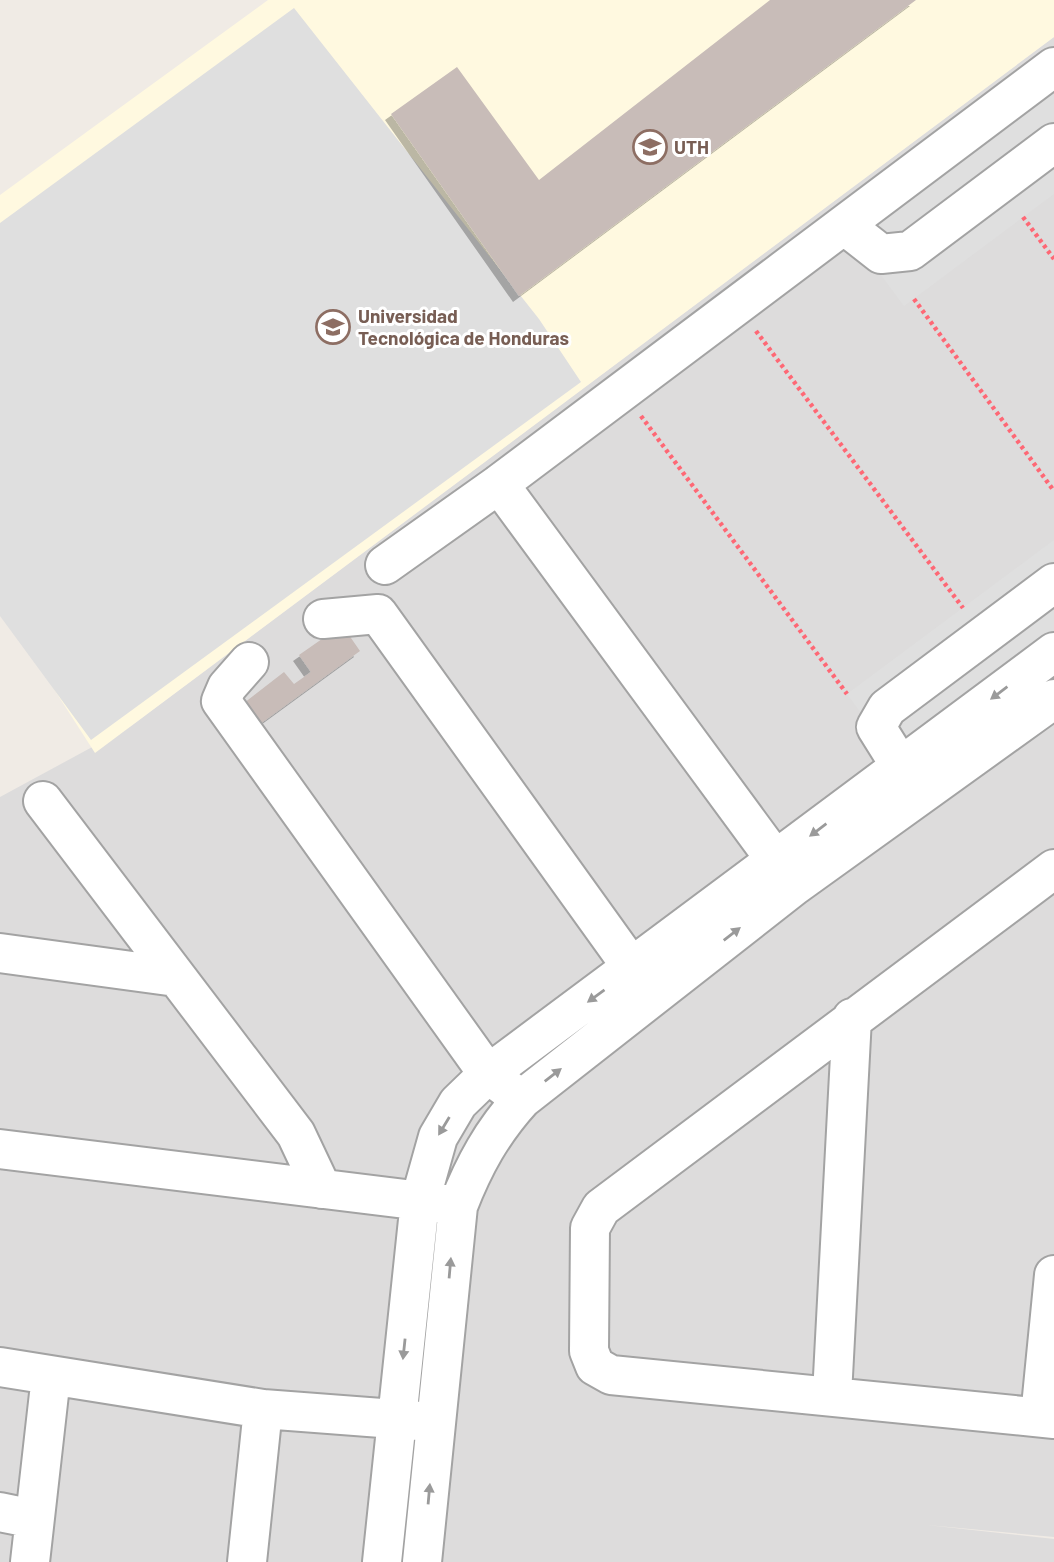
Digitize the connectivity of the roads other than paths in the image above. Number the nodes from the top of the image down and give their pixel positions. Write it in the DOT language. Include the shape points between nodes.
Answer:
graph roads {
  1 [pos="1054,67"];
  2 [pos="1054,143"];
  3 [pos="844,225"];
  4 [pos="499,484"];
  5 [pos="385,565"];
  6 [pos="1054,583"];
  7 [pos="323,620"];
  8 [pos="1054,652"];
  9 [pos="249,662"];
  10 [pos="1054,699"];
  11 [pos="901,767"];
  12 [pos="43,801"];
  13 [pos="1054,869"];
  14 [pos="785,874"];
  15 [pos="0,953"];
  16 [pos="632,969"];
  17 [pos="176,977"];
  18 [pos="852,1018"];
  19 [pos="488,1074"];
  20 [pos="522,1100"];
  21 [pos="0,1149"];
  22 [pos="321,1189"];
  23 [pos="420,1201"];
  24 [pos="458,1206"];
  25 [pos="1054,1275"];
  26 [pos="0,1367"];
  27 [pos="51,1376"];
  28 [pos="832,1395"];
  29 [pos="263,1409"];
  30 [pos="1047,1418"];
  31 [pos="397,1419"];
  32 [pos="436,1422"];
  33 [pos="17,1515"];
  34 [pos="30,1562"];
  35 [pos="247,1562"];
  36 [pos="382,1562"];
  37 [pos="422,1562"];
  1 -- 3 [label="street"];
  2 -- 3 [label="street" via="910,251 881,254"];
  3 -- 4 [label="street"];
  4 -- 5 [label="street"];
  4 -- 14 [label="street"];
  6 -- 11 [label="street" via="887,708 876,727"];
  7 -- 16 [label="street" via="379,614"];
  8 -- 11 [label="street, one-way"];
  9 -- 19 [label="street" via="221,701"];
  10 -- 14 [label="street"];
  11 -- 14 [label="street, one-way"];
  12 -- 17 [label="street"];
  13 -- 18 [label="street"];
  14 -- 16 [label="street"];
  20 -- 14 [label="street, one-way"];
  15 -- 17 [label="street"];
  16 -- 19 [label="street, one-way"];
  17 -- 22 [label="street" via="296,1134"];
  18 -- 28 [label="street"];
  18 -- 28 [label="street" via="601,1208 590,1228 589,1352 595,1366 611,1375"];
  19 -- 20 [label="street"];
  19 -- 23 [label="street, one-way" via="458,1103 438,1137"];
  20 -- 24 [label="street" via="497,1127 477,1160"];
  21 -- 22 [label="street"];
  22 -- 23 [label="street"];
  23 -- 24 [label="street"];
  23 -- 31 [label="street, one-way"];
  32 -- 24 [label="street, one-way"];
  25 -- 30 [label="street"];
  26 -- 27 [label="street"];
  27 -- 29 [label="street"];
  27 -- 33 [label="street"];
  28 -- 30 [label="street"];
  29 -- 31 [label="street"];
  29 -- 35 [label="street"];
  31 -- 32 [label="street"];
  31 -- 36 [label="street"];
  37 -- 32 [label="street, one-way"];
  33 -- 34 [label="street"];
}
